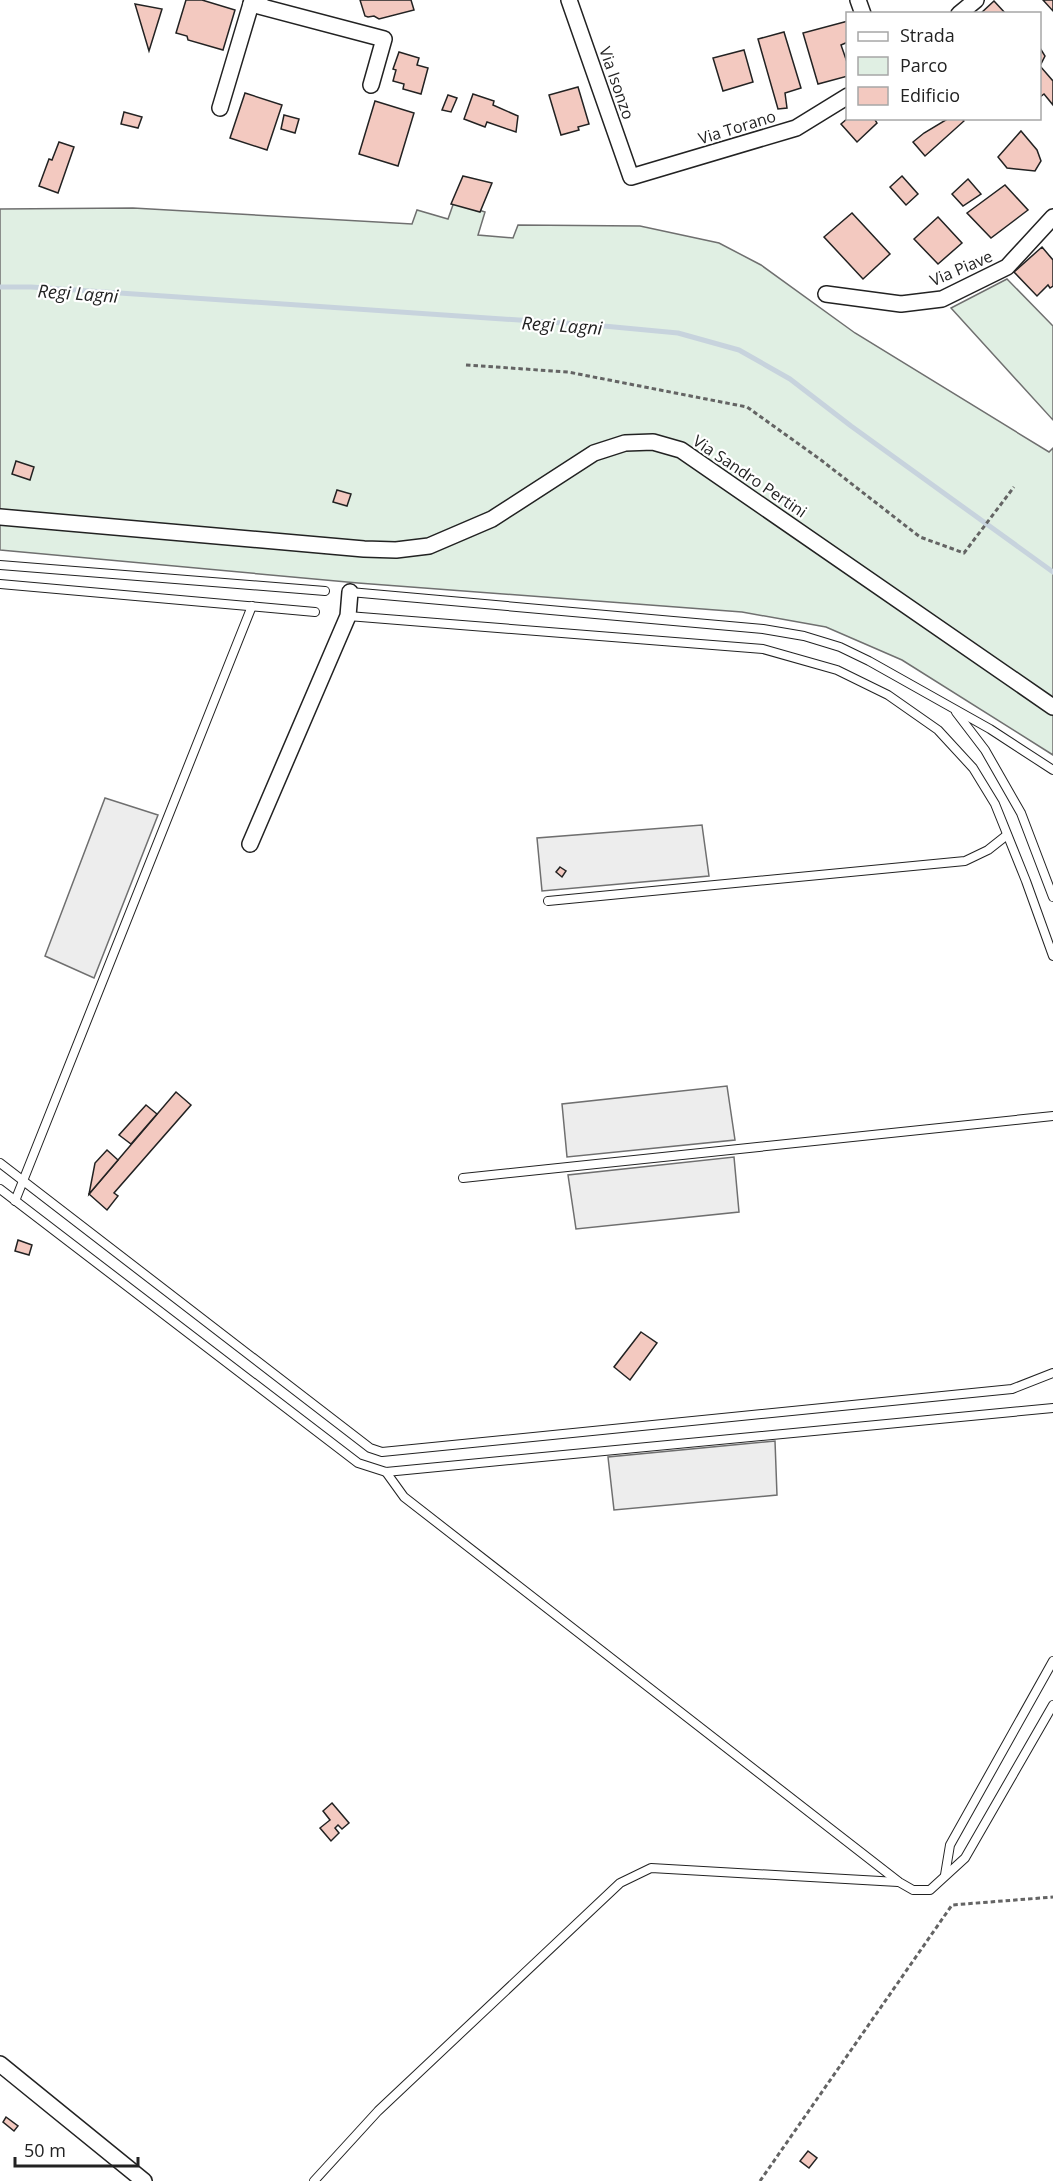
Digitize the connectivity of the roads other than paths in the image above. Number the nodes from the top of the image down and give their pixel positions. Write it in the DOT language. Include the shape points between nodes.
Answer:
graph roads {
  1 [pos="568,0"];
  2 [pos="976,0"];
  3 [pos="259,2"];
  4 [pos="961,12"];
  5 [pos="371,86"];
  6 [pos="846,97"];
  7 [pos="220,108"];
  8 [pos="631,177"];
  9 [pos="1053,217"];
  10 [pos="826,294"];
  11 [pos="0,517"];
  12 [pos="0,565"];
  13 [pos="0,584"];
  14 [pos="325,591"];
  15 [pos="350,592"];
  16 [pos="252,606"];
  17 [pos="315,612"];
  18 [pos="348,616"];
  19 [pos="1053,707"];
  20 [pos="953,708"];
  21 [pos="1053,770"];
  22 [pos="1007,835"];
  23 [pos="250,844"];
  24 [pos="1053,897"];
  25 [pos="548,901"];
  26 [pos="1053,956"];
  27 [pos="1053,1116"];
  28 [pos="0,1163"];
  29 [pos="463,1178"];
  30 [pos="23,1181"];
  31 [pos="0,1189"];
  32 [pos="15,1201"];
  33 [pos="1053,1373"];
  34 [pos="1053,1408"];
  35 [pos="386,1472"];
  36 [pos="1053,1661"];
  37 [pos="1053,1705"];
  38 [pos="945,1875"];
  39 [pos="899,1882"];
  40 [pos="0,2064"];
  41 [pos="144,2181"];
  42 [pos="314,2181"];
  1 -- 8 [label="street, Via Isonzo"];
  2 -- 4 [label="street"];
  3 -- 5 [label="street" via="384,39"];
  3 -- 7 [label="street"];
  6 -- 8 [label="street, Via Torano" via="796,128"];
  9 -- 10 [label="street, Via Piave" via="1007,267 942,299 901,304"];
  11 -- 19 [label="street, Via Sandro Pertini" via="396,550 429,546 492,519 594,453 625,443 653,442 681,450"];
  12 -- 14 [label="lane"];
  13 -- 16 [label="lane"];
  15 -- 18 [label="street"];
  15 -- 20 [label="lane" via="763,629 804,636 869,661"];
  16 -- 17 [label="lane"];
  16 -- 30 [label="lane"];
  18 -- 22 [label="lane" via="763,649 837,670 888,695 938,730 973,768"];
  18 -- 23 [label="street"];
  20 -- 21 [label="lane"];
  20 -- 24 [label="lane" via="985,750 1021,813"];
  22 -- 25 [label="lane" via="988,850 964,861"];
  22 -- 26 [label="lane"];
  27 -- 29 [label="lane"];
  28 -- 30 [label="lane"];
  30 -- 32 [label="lane"];
  30 -- 33 [label="lane" via="370,1448 382,1452 1012,1389"];
  31 -- 32 [label="lane"];
  32 -- 35 [label="lane" via="358,1463"];
  34 -- 35 [label="lane"];
  35 -- 39 [label="lane" via="404,1497"];
  36 -- 38 [label="lane" via="950,1845"];
  37 -- 38 [label="lane" via="965,1857"];
  38 -- 39 [label="lane" via="930,1890 913,1890"];
  39 -- 42 [label="lane" via="651,1868 620,1883 378,2111"];
  40 -- 41 [label="street"];
}
